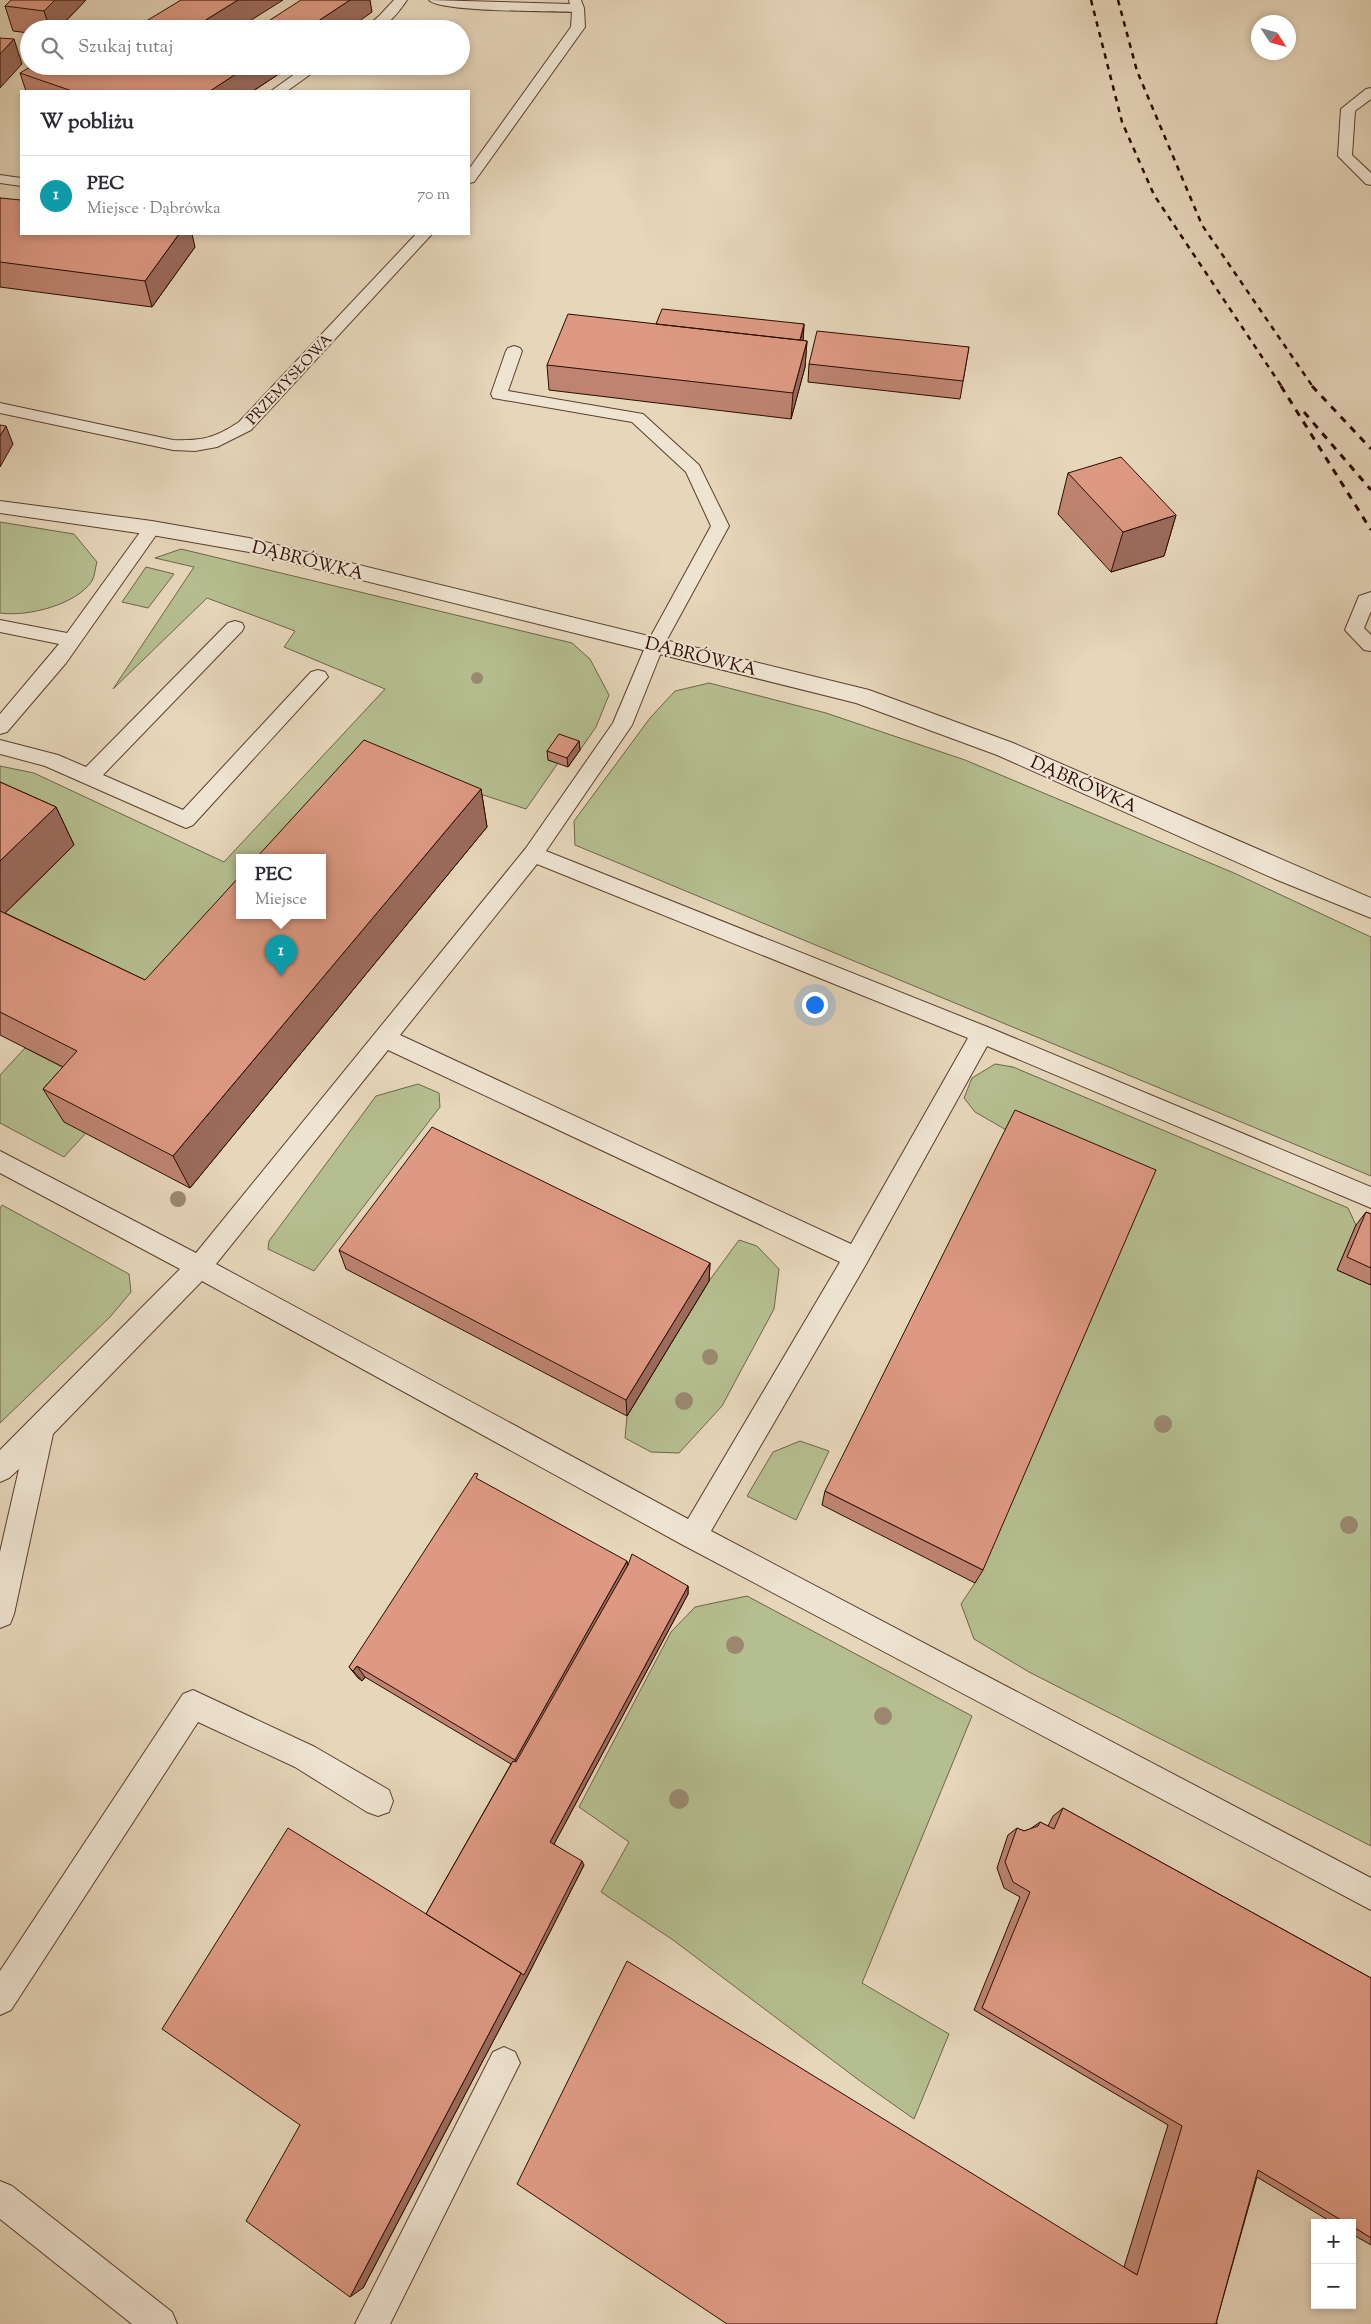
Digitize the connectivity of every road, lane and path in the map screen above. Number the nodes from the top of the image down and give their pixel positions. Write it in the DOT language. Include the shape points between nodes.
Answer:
graph roads {
  1 [pos="401,0"];
  2 [pos="435,0"];
  3 [pos="577,4"];
  4 [pos="384,20"];
  5 [pos="302,75"];
  6 [pos="279,90"];
  7 [pos="1371,92"];
  8 [pos="470,178"];
  9 [pos="0,180"];
  10 [pos="1371,181"];
  11 [pos="20,182"];
  12 [pos="423,235"];
  13 [pos="514,352"];
  14 [pos="0,408"];
  15 [pos="0,507"];
  16 [pos="152,528"];
  17 [pos="1371,598"];
  18 [pos="0,626"];
  19 [pos="235,627"];
  20 [pos="72,640"];
  21 [pos="655,645"];
  22 [pos="1371,645"];
  23 [pos="318,677"];
  24 [pos="0,727"];
  25 [pos="0,747"];
  26 [pos="89,777"];
  27 [pos="533,854"];
  28 [pos="1371,908"];
  29 [pos="982,1034"];
  30 [pos="385,1038"];
  31 [pos="0,1161"];
  32 [pos="1371,1198"];
  33 [pos="856,1258"];
  34 [pos="199,1267"];
  35 [pos="41,1427"];
  36 [pos="0,1469"];
  37 [pos="693,1536"];
  38 [pos="0,1614"];
  39 [pos="378,1800"];
  40 [pos="1371,1895"];
  41 [pos="0,1999"];
  42 [pos="504,2063"];
  43 [pos="0,2198"];
  44 [pos="160,2324"];
  45 [pos="372,2324"];
  1 -- 4 [label="lane"];
  2 -- 3 [label="lane" via="467,5"];
  3 -- 8 [label="lane" via="578,26"];
  5 -- 6 [label="lane"];
  7 -- 10 [label="lane" via="1348,109 1345,156"];
  9 -- 11 [label="lane"];
  12 -- 14 [label="lane, PRZEMYSŁOWA" via="245,426 223,440 201,446 172,445"];
  13 -- 21 [label="lane" via="499,394 637,418 693,469 720,526"];
  15 -- 16 [label="street, DĄBRÓWKA"];
  16 -- 20 [label="lane"];
  16 -- 21 [label="street, DĄBRÓWKA" via="249,545"];
  17 -- 22 [label="lane" via="1366,600 1354,630"];
  18 -- 20 [label="lane"];
  19 -- 26 [label="lane"];
  20 -- 24 [label="lane"];
  21 -- 27 [label="lane" via="622,725"];
  21 -- 28 [label="street, DĄBRÓWKA" via="861,696 1005,749"];
  23 -- 26 [label="lane" via="186,820"];
  25 -- 26 [label="lane" via="51,760"];
  27 -- 29 [label="lane"];
  27 -- 30 [label="lane"];
  29 -- 32 [label="lane"];
  29 -- 33 [label="lane"];
  30 -- 33 [label="lane"];
  30 -- 34 [label="lane"];
  31 -- 34 [label="lane"];
  33 -- 37 [label="lane"];
  34 -- 35 [label="lane"];
  34 -- 37 [label="lane"];
  35 -- 36 [label="lane"];
  35 -- 38 [label="lane"];
  37 -- 40 [label="lane"];
  39 -- 41 [label="lane" via="305,1757 192,1704"];
  42 -- 45 [label="lane"];
  43 -- 44 [label="lane"];
}
